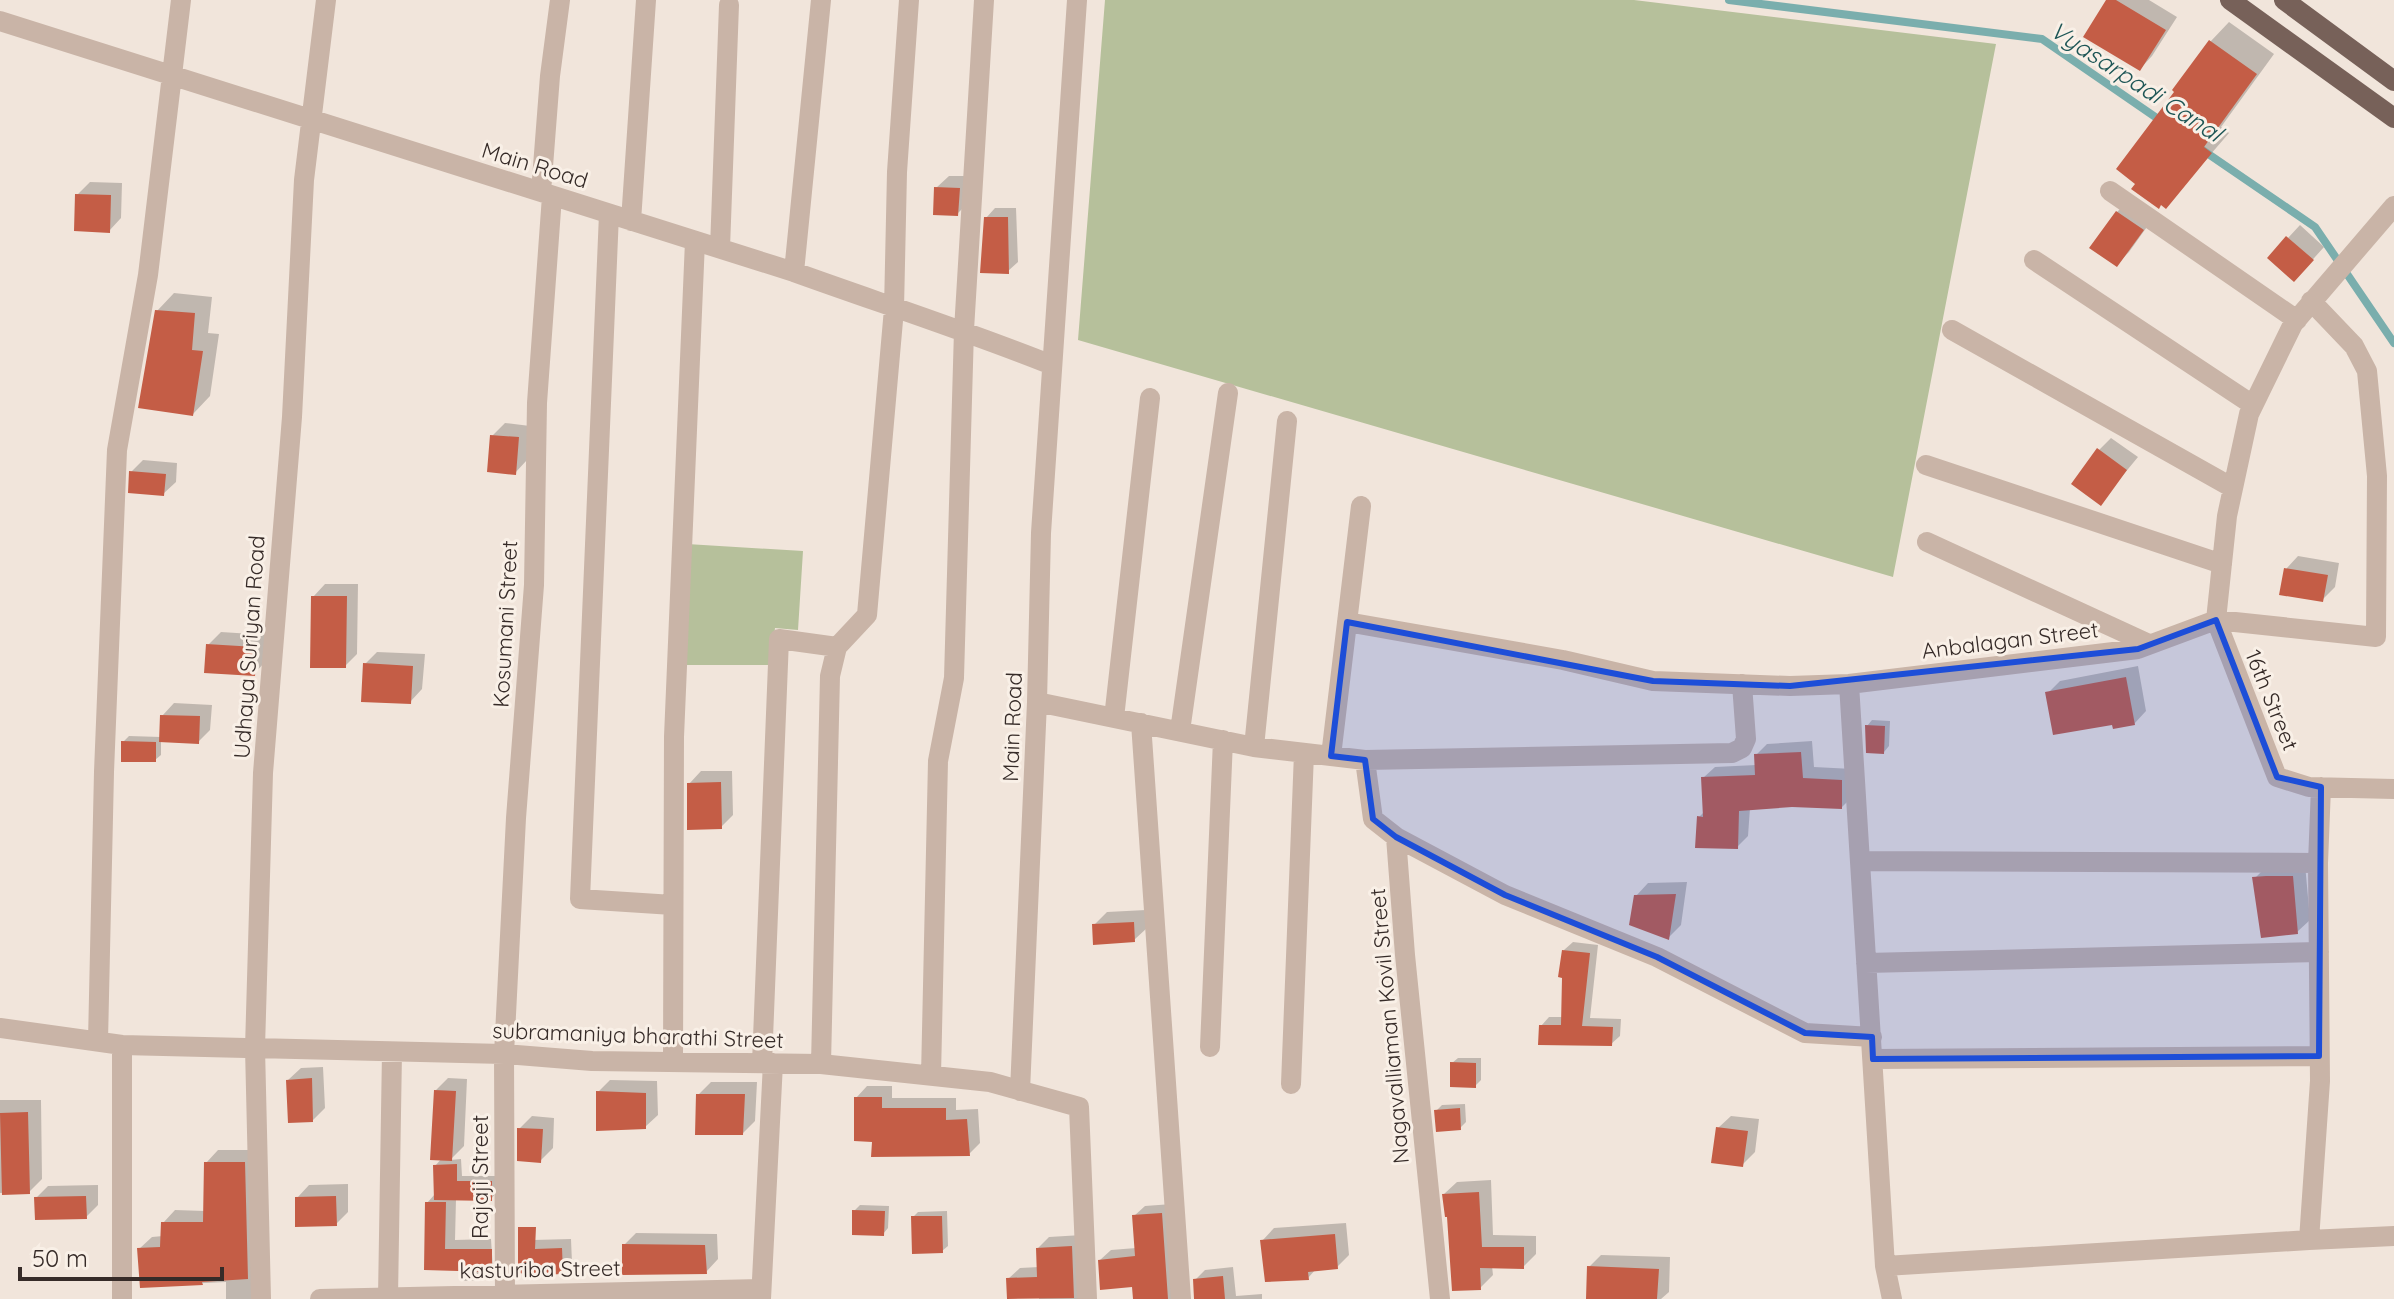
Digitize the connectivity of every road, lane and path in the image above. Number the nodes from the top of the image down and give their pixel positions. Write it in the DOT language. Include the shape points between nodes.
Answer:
graph roads {
  1 [pos="181,0"];
  2 [pos="326,0"];
  3 [pos="560,0"];
  4 [pos="646,0"];
  5 [pos="821,0"];
  6 [pos="909,0"];
  7 [pos="984,0"];
  8 [pos="1077,0"];
  9 [pos="2230,0"];
  10 [pos="2284,0"];
  11 [pos="729,5"];
  12 [pos="0,21"];
  13 [pos="172,77"];
  14 [pos="2394,81"];
  15 [pos="2394,118"];
  16 [pos="311,121"];
  17 [pos="2110,191"];
  18 [pos="547,194"];
  19 [pos="2394,206"];
  20 [pos="609,214"];
  21 [pos="631,221"];
  22 [pos="695,241"];
  23 [pos="720,248"];
  24 [pos="2034,260"];
  25 [pos="794,272"];
  26 [pos="2311,301"];
  27 [pos="894,309"];
  28 [pos="2297,320"];
  29 [pos="964,330"];
  30 [pos="1952,330"];
  31 [pos="1052,365"];
  32 [pos="1228,393"];
  33 [pos="1150,398"];
  34 [pos="2253,405"];
  35 [pos="1287,421"];
  36 [pos="1926,465"];
  37 [pos="2233,488"];
  38 [pos="1361,506"];
  39 [pos="1927,542"];
  40 [pos="2222,564"];
  41 [pos="2216,620"];
  42 [pos="1347,622"];
  43 [pos="2149,644"];
  44 [pos="837,647"];
  45 [pos="1742,684"];
  46 [pos="1849,684"];
  47 [pos="1037,702"];
  48 [pos="1114,718"];
  49 [pos="1141,723"];
  50 [pos="1180,731"];
  51 [pos="1223,740"];
  52 [pos="1254,747"];
  53 [pos="1304,753"];
  54 [pos="1331,756"];
  55 [pos="1365,760"];
  56 [pos="2321,787"];
  57 [pos="2394,789"];
  58 [pos="1396,837"];
  59 [pos="1860,861"];
  60 [pos="2318,863"];
  61 [pos="673,905"];
  62 [pos="2319,952"];
  63 [pos="1866,963"];
  64 [pos="0,1028"];
  65 [pos="1872,1037"];
  66 [pos="98,1041"];
  67 [pos="122,1045"];
  68 [pos="1210,1047"];
  69 [pos="255,1048"];
  70 [pos="392,1052"];
  71 [pos="504,1054"];
  72 [pos="2319,1056"];
  73 [pos="1873,1059"];
  74 [pos="673,1062"];
  75 [pos="767,1063"];
  76 [pos="821,1064"];
  77 [pos="931,1076"];
  78 [pos="1291,1084"];
  79 [pos="1020,1091"];
  80 [pos="2394,1236"];
  81 [pos="2309,1240"];
  82 [pos="1885,1266"];
  83 [pos="761,1294"];
  84 [pos="504,1296"];
  85 [pos="388,1297"];
  86 [pos="122,1299"];
  87 [pos="261,1299"];
  88 [pos="320,1299"];
  89 [pos="1087,1299"];
  90 [pos="1181,1299"];
  91 [pos="1440,1299"];
  92 [pos="1892,1299"];
  1 -- 13 [label="street"];
  2 -- 16 [label="street, Udhaya Suriyan Road"];
  3 -- 18 [label="street, Kosumani Street" via="550,76"];
  4 -- 21 [label="street"];
  5 -- 25 [label="street"];
  6 -- 27 [label="street"];
  7 -- 29 [label="street"];
  8 -- 31 [label="street, Main Road"];
  9 -- 15 [label="main road"];
  10 -- 14 [label="main road"];
  11 -- 23 [label="street"];
  12 -- 13 [label="street, Main Road"];
  13 -- 16 [label="street, Main Road"];
  13 -- 66 [label="street" via="148,275 117,450"];
  16 -- 18 [label="street, Main Road"];
  16 -- 69 [label="street, Udhaya Suriyan Road" via="263,773"];
  17 -- 28 [label="street"];
  18 -- 20 [label="street, Main Road"];
  18 -- 71 [label="street, Kosumani Street" via="534,585"];
  19 -- 26 [label="street"];
  20 -- 21 [label="street, Main Road"];
  20 -- 61 [label="street" via="580,899"];
  21 -- 22 [label="street, Main Road"];
  22 -- 23 [label="street, Main Road"];
  22 -- 61 [label="street" via="674,737"];
  23 -- 25 [label="street, Main Road"];
  24 -- 34 [label="street"];
  25 -- 27 [label="street, Main Road"];
  26 -- 28 [label="street"];
  26 -- 41 [label="street" via="2354,346 2367,371 2377,476 2376,637"];
  27 -- 29 [label="street, Main Road"];
  27 -- 44 [label="street" via="867,615"];
  28 -- 34 [label="street"];
  29 -- 31 [label="street, Main Road"];
  29 -- 77 [label="street" via="954,678 938,761"];
  30 -- 37 [label="street"];
  31 -- 47 [label="street, Main Road"];
  32 -- 50 [label="street"];
  33 -- 48 [label="street"];
  34 -- 37 [label="street"];
  35 -- 52 [label="street"];
  36 -- 40 [label="street"];
  37 -- 40 [label="street"];
  38 -- 42 [label="street"];
  39 -- 43 [label="street"];
  40 -- 41 [label="street"];
  41 -- 43 [label="street, Anbalagan Street"];
  41 -- 56 [label="street, 16th Street" via="2277,777"];
  42 -- 45 [label="street, Anbalagan Street" via="1653,681"];
  42 -- 54 [label="street"];
  43 -- 46 [label="street, Anbalagan Street"];
  44 -- 75 [label="street" via="779,639"];
  44 -- 76 [label="street" via="830,676"];
  45 -- 46 [label="street, Anbalagan Street"];
  45 -- 55 [label="street" via="1746,739 1732,753"];
  46 -- 59 [label="street"];
  47 -- 48 [label="street"];
  47 -- 79 [label="street, Main Road"];
  48 -- 49 [label="street"];
  49 -- 50 [label="street"];
  49 -- 90 [label="street"];
  50 -- 51 [label="street"];
  51 -- 52 [label="street"];
  51 -- 68 [label="street"];
  52 -- 53 [label="street"];
  53 -- 54 [label="street"];
  53 -- 78 [label="street"];
  54 -- 55 [label="street"];
  55 -- 58 [label="street" via="1373,819"];
  56 -- 57 [label="street, 16th Street"];
  56 -- 60 [label="street"];
  58 -- 65 [label="street" via="1505,895 1657,957 1805,1033"];
  58 -- 91 [label="street, Nagavalliaman Kovil Street"];
  59 -- 60 [label="street"];
  59 -- 63 [label="street"];
  60 -- 62 [label="street"];
  61 -- 74 [label="street"];
  62 -- 63 [label="street"];
  62 -- 72 [label="street"];
  63 -- 65 [label="street"];
  64 -- 66 [label="street, subramaniya bharathi Street"];
  65 -- 73 [label="street"];
  66 -- 67 [label="street, subramaniya bharathi Street"];
  67 -- 69 [label="street, subramaniya bharathi Street"];
  67 -- 86 [label="street"];
  69 -- 70 [label="street, subramaniya bharathi Street"];
  69 -- 87 [label="street, Udhaya Suriyan Road"];
  70 -- 71 [label="street, subramaniya bharathi Street"];
  70 -- 85 [label="street"];
  71 -- 74 [label="street, subramaniya bharathi Street"];
  71 -- 84 [label="street, Rajaji Street"];
  72 -- 73 [label="street"];
  72 -- 81 [label="street"];
  73 -- 82 [label="street"];
  74 -- 75 [label="street, subramaniya bharathi Street"];
  75 -- 76 [label="street, subramaniya bharathi Street"];
  75 -- 83 [label="street"];
  76 -- 77 [label="street, subramaniya bharathi Street"];
  77 -- 79 [label="street, subramaniya bharathi Street"];
  79 -- 89 [label="street, subramaniya bharathi Street" via="1079,1107"];
  80 -- 81 [label="street"];
  81 -- 82 [label="street"];
  82 -- 92 [label="street"];
  83 -- 84 [label="street, kasturiba Street"];
  84 -- 85 [label="street, kasturiba Street"];
  85 -- 88 [label="street, kasturiba Street"];
}
